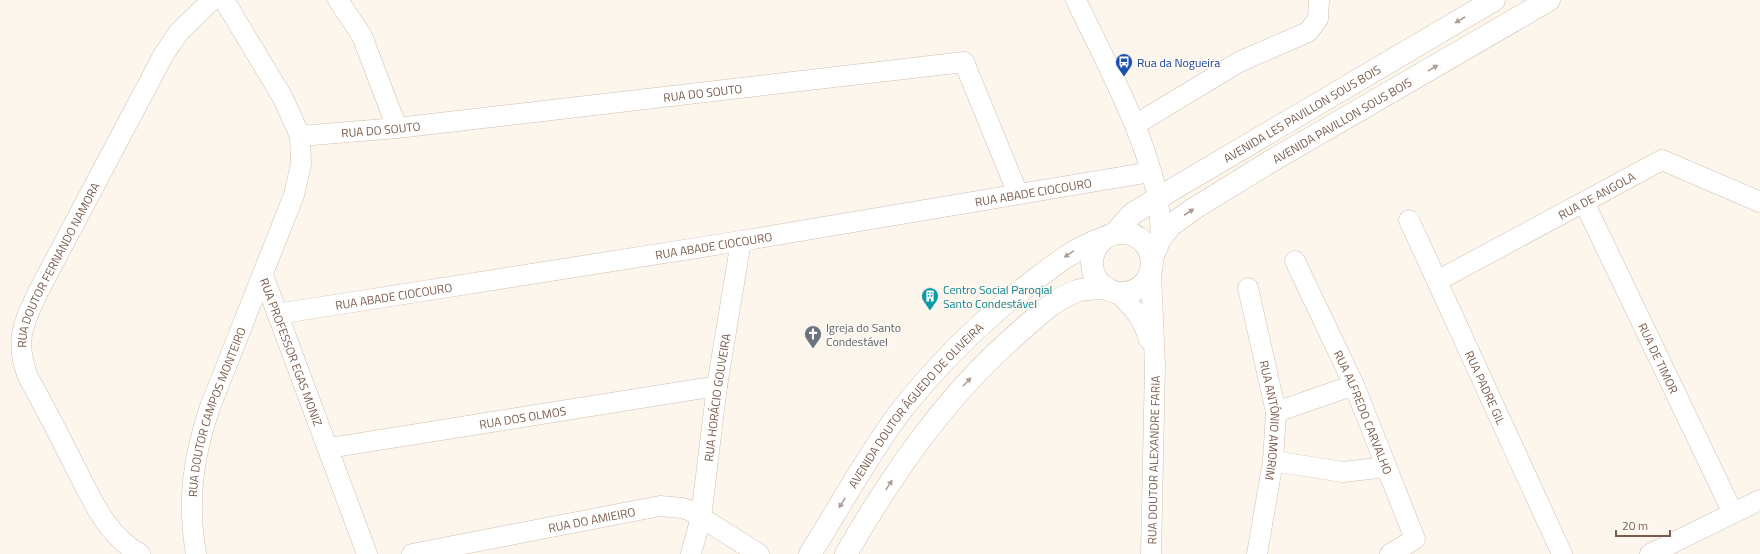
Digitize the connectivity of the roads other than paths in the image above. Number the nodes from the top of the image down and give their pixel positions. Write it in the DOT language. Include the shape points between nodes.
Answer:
graph roads {
  1 [pos="212,0"];
  2 [pos="224,0"];
  3 [pos="338,0"];
  4 [pos="1076,0"];
  5 [pos="1319,0"];
  6 [pos="1549,0"];
  7 [pos="1489,1"];
  8 [pos="1521,7"];
  9 [pos="1501,27"];
  10 [pos="1135,125"];
  11 [pos="397,128"];
  12 [pos="300,136"];
  13 [pos="1151,172"];
  14 [pos="1018,194"];
  15 [pos="1158,198"];
  16 [pos="1584,202"];
  17 [pos="1760,202"];
  18 [pos="1409,220"];
  19 [pos="1109,236"];
  20 [pos="1160,238"];
  21 [pos="741,241"];
  22 [pos="1295,261"];
  23 [pos="1152,265"];
  24 [pos="263,275"];
  25 [pos="1437,281"];
  26 [pos="1248,288"];
  27 [pos="1113,290"];
  28 [pos="277,314"];
  29 [pos="1155,366"];
  30 [pos="1354,385"];
  31 [pos="717,386"];
  32 [pos="1276,412"];
  33 [pos="329,448"];
  34 [pos="1273,461"];
  35 [pos="1386,467"];
  36 [pos="1760,500"];
  37 [pos="1733,513"];
  38 [pos="701,517"];
  39 [pos="140,554"];
  40 [pos="196,554"];
  41 [pos="367,554"];
  42 [pos="412,554"];
  43 [pos="691,554"];
  44 [pos="759,554"];
  45 [pos="810,554"];
  46 [pos="846,554"];
  47 [pos="1151,554"];
  48 [pos="1257,554"];
  49 [pos="1390,554"];
  50 [pos="1562,554"];
  51 [pos="1650,554"];
  1 -- 39 [label="street, RUA DOUTOR FERNANDO NAMORA" via="179,32 164,54 37,294 26,320 20,344 28,377 94,504 124,544"];
  2 -- 12 [label="street, RUA PROFESSOR EGAS MONIZ" via="283,98"];
  3 -- 11 [label="street" via="362,36"];
  4 -- 10 [label="street"];
  5 -- 10 [label="street" via="1318,19 1308,32 1238,62"];
  6 -- 8 [label="street, AVENIDA PAVILLON SOUS BOIS"];
  7 -- 9 [label="street"];
  7 -- 15 [label="street, AVENIDA LES PAVILLON SOUS BOIS, one-way"];
  8 -- 9 [label="street, AVENIDA PAVILLON SOUS BOIS"];
  20 -- 9 [label="street, AVENIDA PAVILLON SOUS BOIS, one-way" via="1171,225 1268,163"];
  10 -- 13 [label="street"];
  11 -- 12 [label="street, RUA DO SOUTO"];
  11 -- 14 [label="street, RUA DO SOUTO" via="964,62"];
  12 -- 24 [label="street, RUA PROFESSOR EGAS MONIZ" via="302,149 298,179"];
  13 -- 14 [label="street, RUA ABADE CIOCOURO"];
  13 -- 15 [label="street"];
  14 -- 21 [label="street, RUA ABADE CIOCOURO"];
  15 -- 19 [label="street, AVENIDA LES PAVILLON SOUS BOIS" via="1132,214"];
  15 -- 20 [label="street" via="1162,222"];
  16 -- 17 [label="street, RUA DE ANGOLA" via="1662,160"];
  16 -- 25 [label="street, RUA DE ANGOLA"];
  16 -- 37 [label="street, RUA DE TIMOR"];
  18 -- 25 [label="street, RUA PADRE GIL"];
  19 -- 23 [label="street" via="1125,233 1143,241 1149,249"];
  19 -- 27 [label="street" via="1097,246 1092,264 1094,274 1100,282"];
  19 -- 45 [label="street, AVENIDA DOUTOR ÁGUEDO DE OLIVEIRA, one-way" via="1071,252 985,321 945,360 897,416"];
  20 -- 23 [label="street, AVENIDA PAVILLON SOUS BOIS"];
  21 -- 28 [label="street, RUA ABADE CIOCOURO"];
  21 -- 31 [label="street, RUA HORÁCIO GOUVEIRA"];
  22 -- 30 [label="street, RUA ALFREDO CARVALHO"];
  23 -- 27 [label="street" via="1142,286 1127,292"];
  23 -- 29 [label="street"];
  24 -- 28 [label="street, RUA PROFESSOR EGAS MONIZ"];
  24 -- 40 [label="street, RUA DOUTOR CAMPOS MONTEIRO" via="210,407 199,442 191,499"];
  25 -- 50 [label="street, RUA PADRE GIL"];
  26 -- 32 [label="street, RUA ANTÓNIO AMORIM"];
  27 -- 29 [label="street" via="1134,309 1144,324"];
  46 -- 27 [label="street, AVENIDA DOUTOR ÁGUEDO DE OLIVEIRA, one-way" via="912,449 980,368 1058,301 1079,291"];
  28 -- 33 [label="street, RUA PROFESSOR EGAS MONIZ"];
  29 -- 47 [label="street, RUA DOUTOR ALEXANDRE FARIA"];
  30 -- 32 [label="street"];
  30 -- 35 [label="street, RUA ALFREDO CARVALHO"];
  31 -- 33 [label="street, RUA DOS OLMOS"];
  31 -- 38 [label="street, RUA HORÁCIO GOUVEIRA"];
  32 -- 34 [label="street, RUA ANTÓNIO AMORIM"];
  33 -- 41 [label="street, RUA PROFESSOR EGAS MONIZ"];
  34 -- 35 [label="street" via="1344,472"];
  34 -- 48 [label="street, RUA ANTÓNIO AMORIM"];
  35 -- 49 [label="street, RUA ALFREDO CARVALHO" via="1415,539"];
  36 -- 37 [label="street"];
  37 -- 51 [label="street"];
  38 -- 42 [label="street, RUA DO AMIEIRO" via="682,508 650,507"];
  38 -- 43 [label="street, RUA HORÁCIO GOUVEIRA"];
  38 -- 44 [label="street, RUA DO AMIEIRO"];
}
